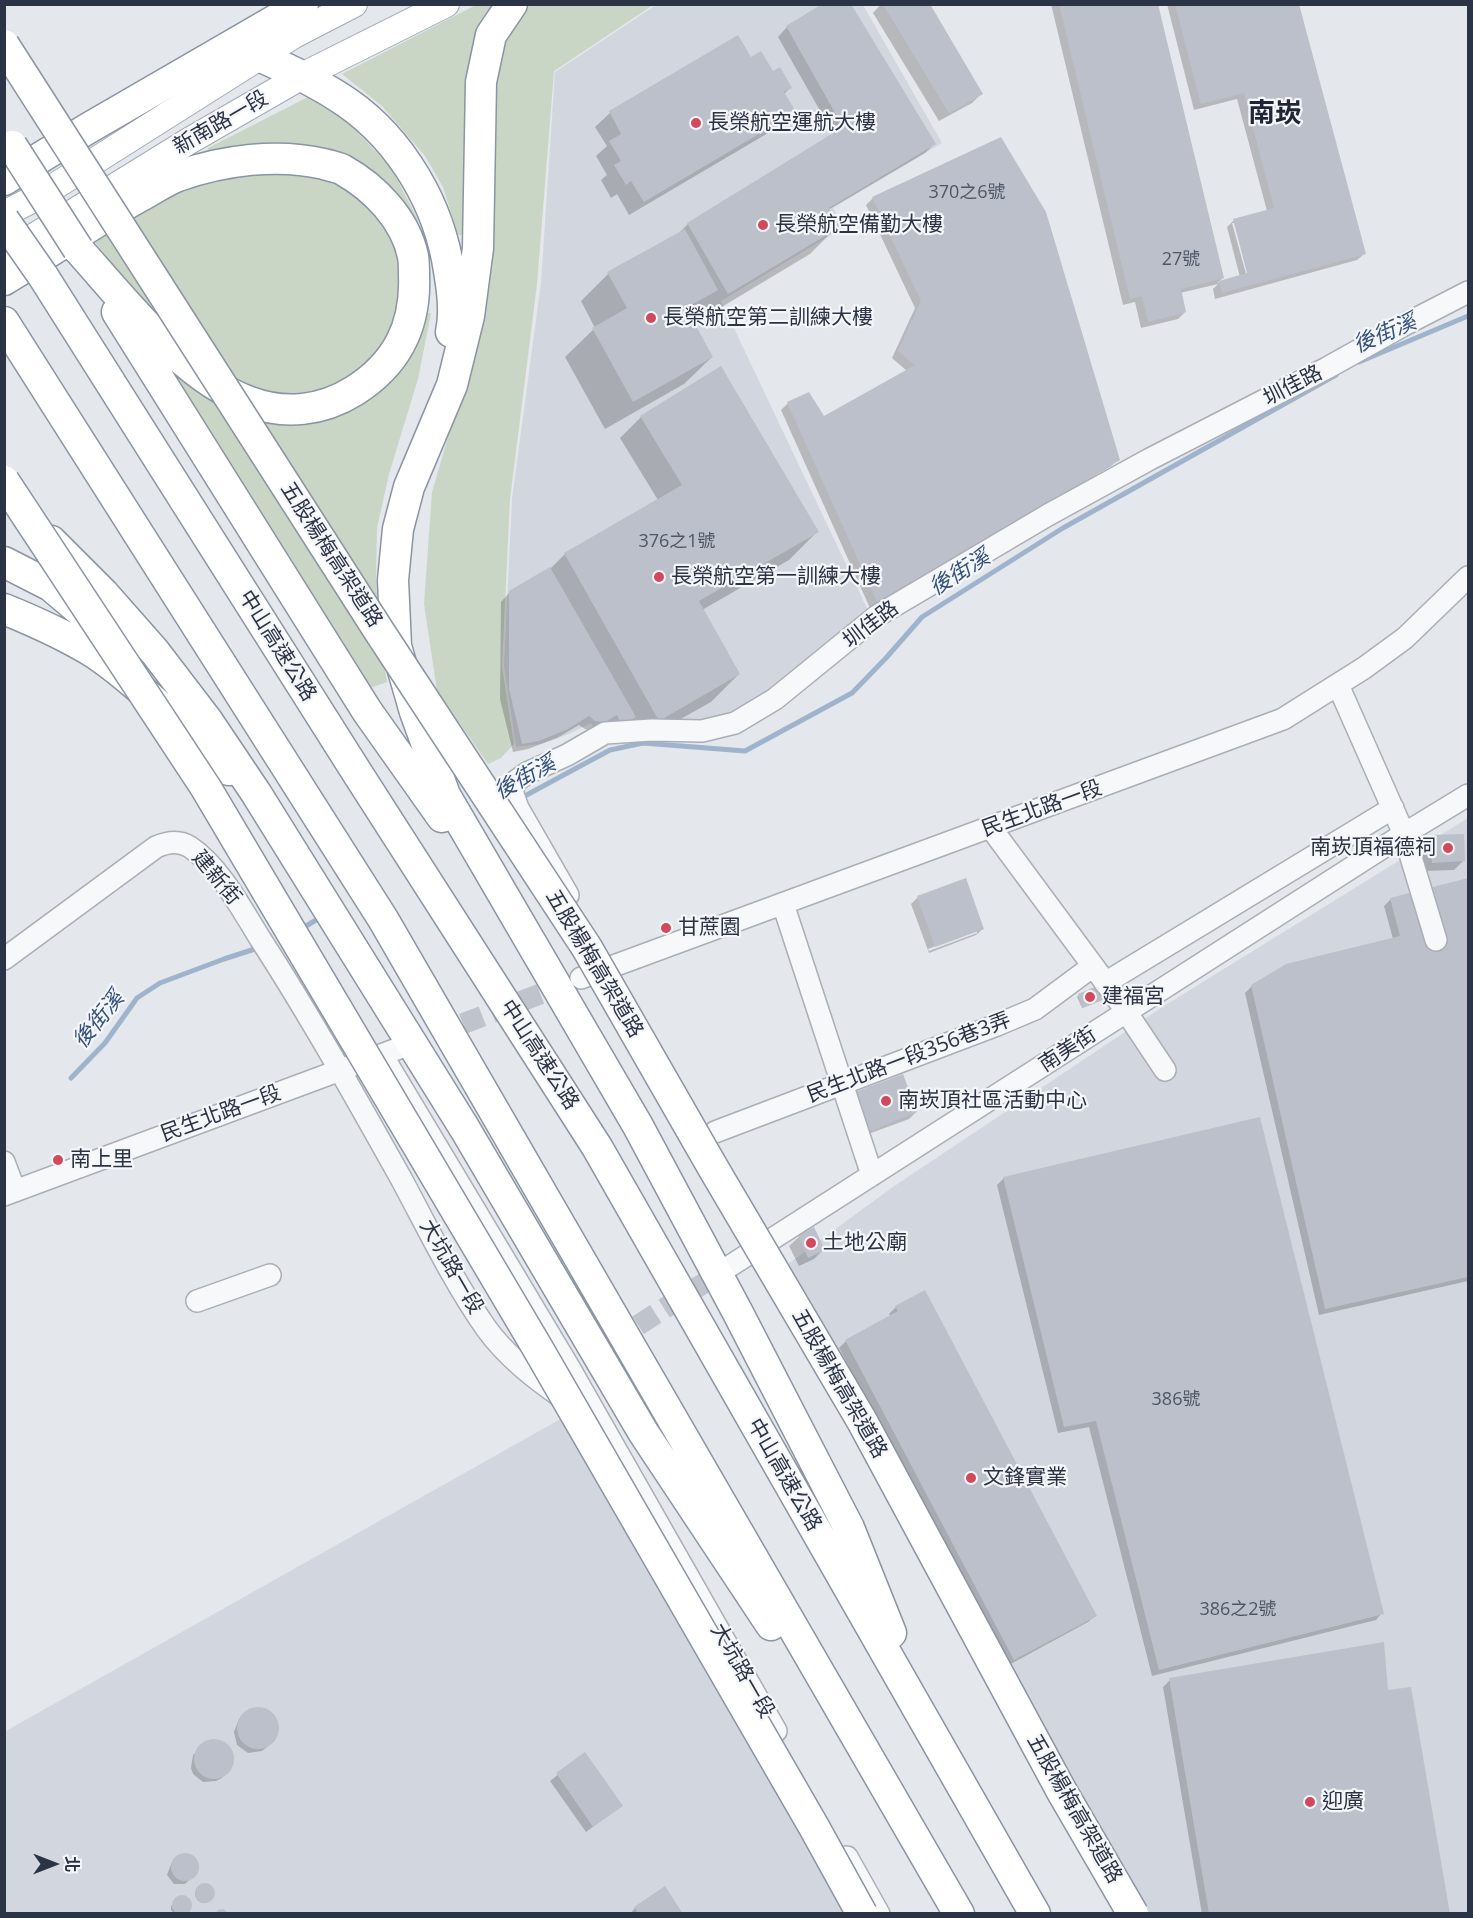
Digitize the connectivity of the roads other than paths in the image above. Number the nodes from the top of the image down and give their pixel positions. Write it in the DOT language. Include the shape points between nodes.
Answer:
graph roads {
  1 [pos="303,4"];
  2 [pos="325,4"];
  3 [pos="354,4"];
  4 [pos="446,4"];
  5 [pos="512,4"];
  6 [pos="4,45"];
  7 [pos="259,56"];
  8 [pos="302,76"];
  9 [pos="8,140"];
  10 [pos="4,180"];
  11 [pos="4,189"];
  12 [pos="4,214"];
  13 [pos="4,220"];
  14 [pos="78,249"];
  15 [pos="4,255"];
  16 [pos="4,280"];
  17 [pos="1468,292"];
  18 [pos="4,322"];
  19 [pos="442,406"];
  20 [pos="4,481"];
  21 [pos="4,501"];
  22 [pos="4,562"];
  23 [pos="1468,577"];
  24 [pos="4,609"];
  25 [pos="1338,685"];
  26 [pos="256,793"];
  27 [pos="1468,795"];
  28 [pos="1393,808"];
  29 [pos="991,828"];
  30 [pos="1404,834"];
  31 [pos="489,871"];
  32 [pos="783,904"];
  33 [pos="1436,940"];
  34 [pos="4,959"];
  35 [pos="609,968"];
  36 [pos="1099,974"];
  37 [pos="581,978"];
  38 [pos="1126,1012"];
  39 [pos="405,1046"];
  40 [pos="382,1055"];
  41 [pos="341,1070"];
  42 [pos="1165,1070"];
  43 [pos="842,1084"];
  44 [pos="716,1132"];
  45 [pos="4,1162"];
  46 [pos="872,1175"];
  47 [pos="10,1193"];
  48 [pos="730,1266"];
  49 [pos="270,1275"];
  50 [pos="197,1301"];
  51 [pos="577,1364"];
  52 [pos="544,1385"];
  53 [pos="604,1429"];
  54 [pos="937,1744"];
  55 [pos="938,1875"];
  56 [pos="862,1914"];
  57 [pos="879,1914"];
  58 [pos="959,1914"];
  59 [pos="1035,1914"];
  60 [pos="1133,1914"];
  1 -- 10 [label="highway"];
  2 -- 11 [label="main road"];
  3 -- 7 [label="main road, 新南路一段"];
  4 -- 8 [label="main road, 新南路一段"];
  5 -- 19 [label="highway" via="491,35 481,82 477,259 469,316 452,385"];
  6 -- 60 [label="highway, 五股楊梅高架道路, bridge" via="587,948 862,1421 1061,1790"];
  7 -- 8 [label="highway"];
  7 -- 12 [label="main road, 新南路一段" via="41,195"];
  8 -- 15 [label="main road, 新南路一段"];
  8 -- 19 [label="highway" via="338,97 372,124 401,156 428,200 445,250 452,301"];
  9 -- 14 [label="highway, bridge"];
  13 -- 54 [label="highway, 中山高速公路, bridge" via="597,1147"];
  14 -- 16 [label="highway" via="189,366 249,402 275,409 320,407 344,397 368,382 391,360 409,328 415,291 413,256 403,231 381,197 341,169 312,161 254,160 216,165 176,177"];
  14 -- 31 [label="highway" via="367,711 441,815"];
  17 -- 35 [label="street, 圳佳路" via="1048,515 877,616 775,699 735,723 702,731 605,733 516,781 515,799"];
  18 -- 55 [label="highway" via="383,919"];
  19 -- 31 [label="highway" via="409,488 398,530 393,580 396,646 445,795"];
  20 -- 56 [label="highway, bridge" via="206,788 537,1347"];
  21 -- 26 [label="highway, bridge" via="55,544 162,660"];
  22 -- 26 [label="highway" via="51,586 99,626 168,693"];
  23 -- 25 [label="street, 民生北路一段" via="1405,638"];
  24 -- 26 [label="highway" via="96,655"];
  25 -- 28 [label="street"];
  25 -- 29 [label="street, 民生北路一段" via="1283,719"];
  26 -- 55 [label="highway" via="465,1129 643,1432"];
  27 -- 30 [label="street, 南美街"];
  28 -- 30 [label="street"];
  28 -- 36 [label="street, 民生北路一段356巷3弄"];
  29 -- 32 [label="street, 民生北路一段"];
  29 -- 36 [label="street"];
  30 -- 33 [label="street"];
  30 -- 38 [label="street, 南美街"];
  31 -- 54 [label="highway" via="638,1126 849,1528"];
  32 -- 35 [label="street, 民生北路一段"];
  32 -- 43 [label="street"];
  34 -- 41 [label="street, 建新街" via="156,847 176,842 189,846 227,886"];
  35 -- 37 [label="street, 民生北路一段"];
  36 -- 38 [label="street"];
  36 -- 43 [label="street, 民生北路一段356巷3弄" via="1035,1009"];
  38 -- 42 [label="street"];
  38 -- 46 [label="street, 南美街"];
  39 -- 40 [label="street, 民生北路一段"];
  40 -- 41 [label="street, 民生北路一段"];
  40 -- 51 [label="street, 大坑路一段"];
  41 -- 47 [label="street, 民生北路一段"];
  41 -- 52 [label="street, 大坑路一段" via="486,1328 503,1349"];
  43 -- 44 [label="street, 民生北路一段356巷3弄"];
  43 -- 46 [label="street"];
  45 -- 47 [label="street"];
  46 -- 48 [label="street, 南美街"];
  49 -- 50 [label="street"];
  51 -- 52 [label="street"];
  51 -- 53 [label="street, 大坑路一段"];
  52 -- 53 [label="street, 大坑路一段"];
  53 -- 57 [label="street, 大坑路一段"];
  54 -- 59 [label="highway, 中山高速公路"];
  55 -- 58 [label="highway"];
}
